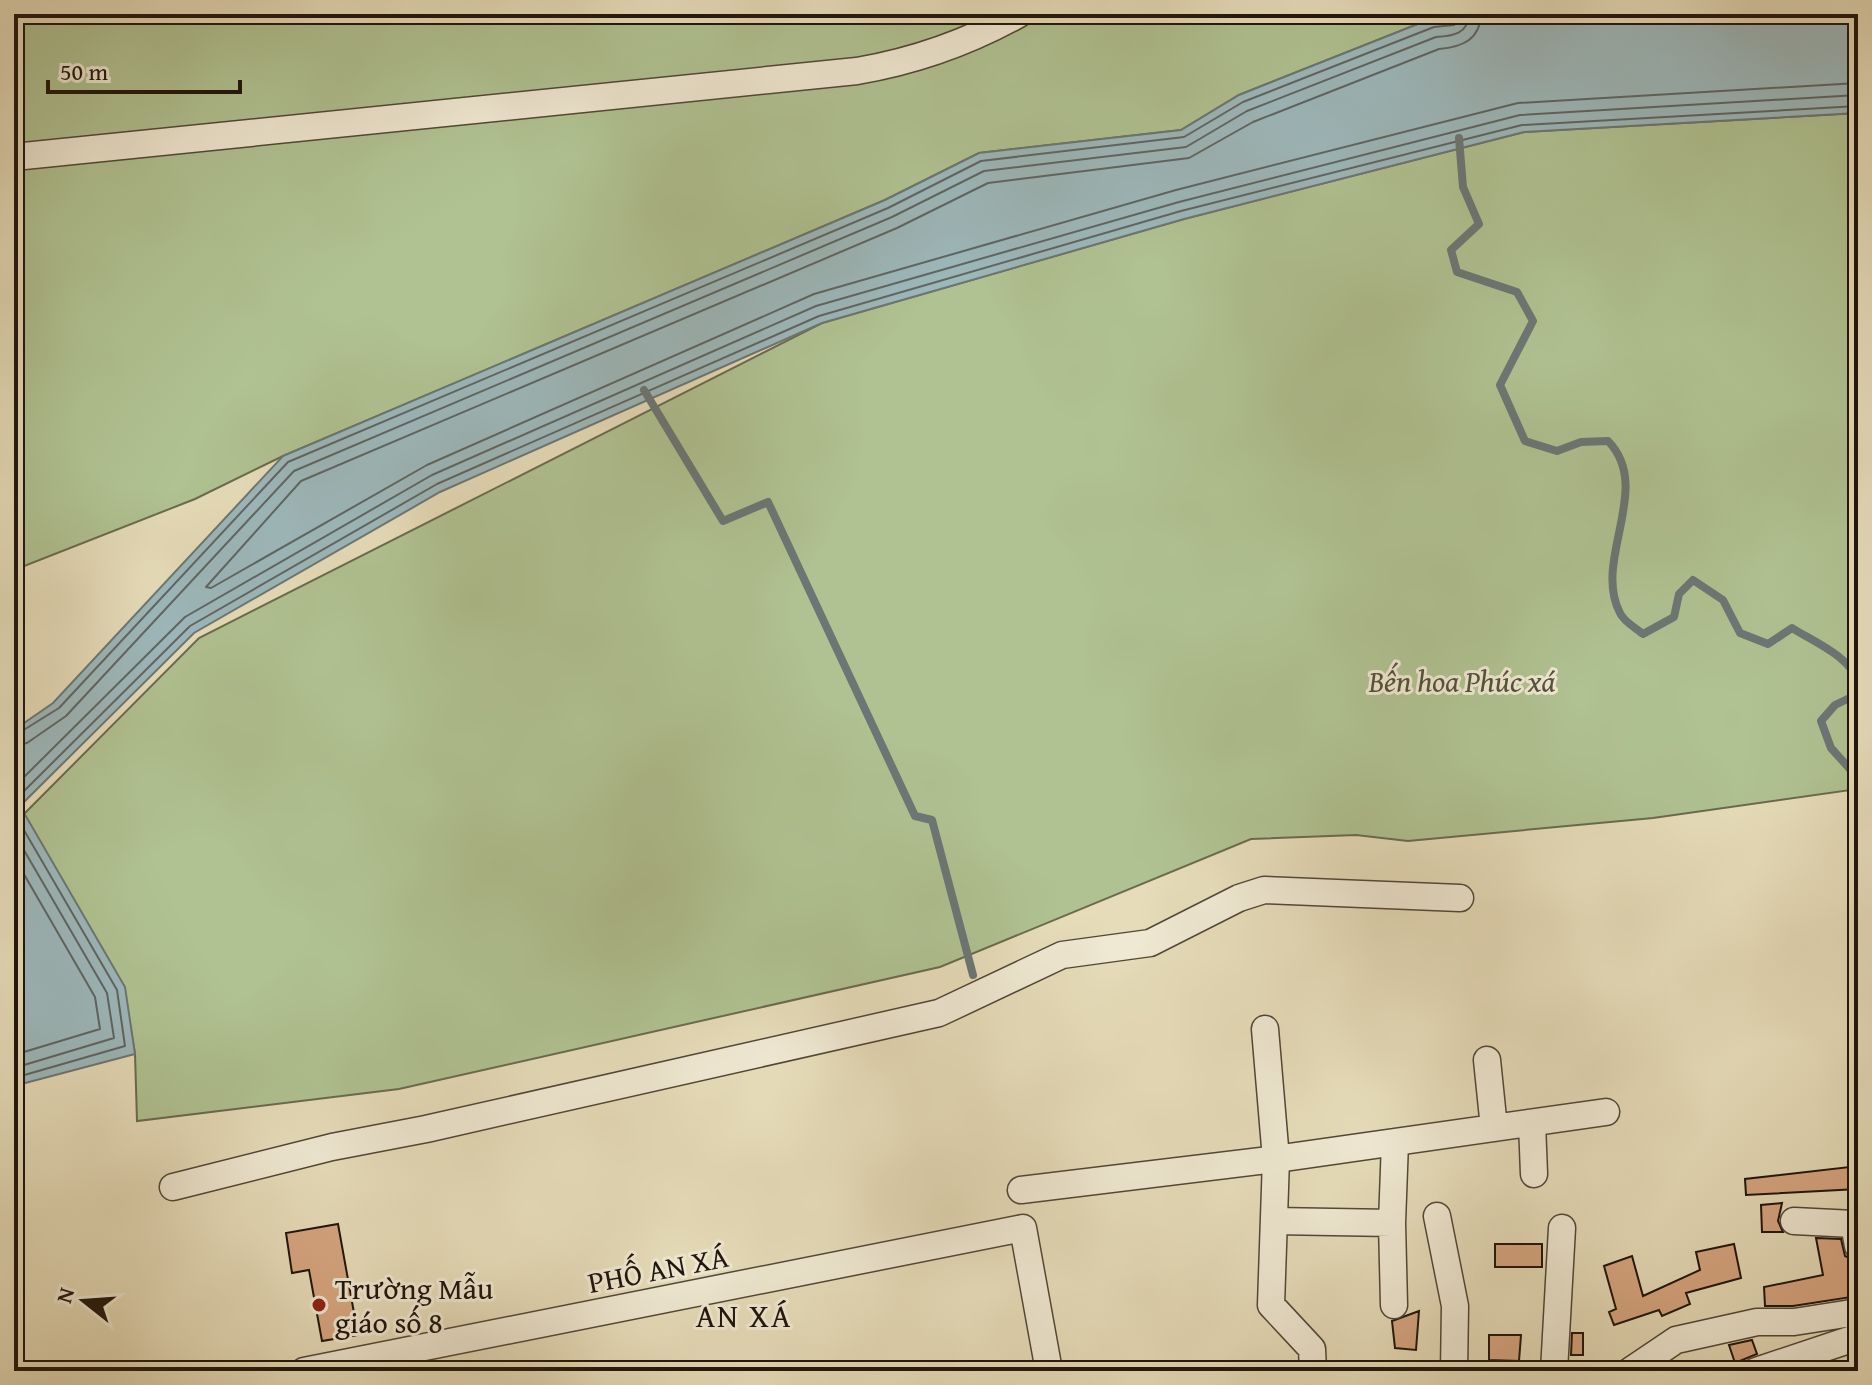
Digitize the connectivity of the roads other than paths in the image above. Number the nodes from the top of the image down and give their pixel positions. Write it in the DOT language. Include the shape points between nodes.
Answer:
graph roads {
  1 [pos="1019,14"];
  2 [pos="14,157"];
  3 [pos="1460,898"];
  4 [pos="1265,1029"];
  5 [pos="1487,1060"];
  6 [pos="1606,1112"];
  7 [pos="1532,1123"];
  8 [pos="1494,1128"];
  9 [pos="1395,1142"];
  10 [pos="1276,1159"];
  11 [pos="1534,1174"];
  12 [pos="173,1187"];
  13 [pos="1021,1190"];
  14 [pos="1437,1216"];
  15 [pos="1274,1221"];
  16 [pos="1794,1221"];
  17 [pos="1392,1223"];
  18 [pos="1562,1228"];
  19 [pos="1858,1246"];
  20 [pos="1394,1305"];
  21 [pos="1858,1312"];
  22 [pos="1858,1337"];
  23 [pos="304,1371"];
  24 [pos="1049,1371"];
  25 [pos="1313,1371"];
  26 [pos="1454,1371"];
  27 [pos="1554,1371"];
  28 [pos="1630,1371"];
  29 [pos="1756,1371"];
  1 -- 2 [label="street" via="952,48 857,71"];
  3 -- 12 [label="street" via="1264,890 1150,943 1062,955 939,1013"];
  4 -- 10 [label="street"];
  5 -- 8 [label="street"];
  6 -- 7 [label="street"];
  7 -- 8 [label="street"];
  7 -- 11 [label="street"];
  8 -- 9 [label="street"];
  9 -- 10 [label="street"];
  9 -- 17 [label="street"];
  10 -- 13 [label="street"];
  10 -- 15 [label="street"];
  14 -- 26 [label="street" via="1455,1306"];
  15 -- 17 [label="street"];
  15 -- 25 [label="street" via="1271,1305 1312,1349"];
  16 -- 19 [label="street" via="1854,1224"];
  17 -- 20 [label="street"];
  18 -- 27 [label="street"];
  21 -- 28 [label="street" via="1757,1322 1676,1340"];
  22 -- 29 [label="street"];
  23 -- 24 [label="street, PHỐ AN XÁ" via="1023,1228"];
}
